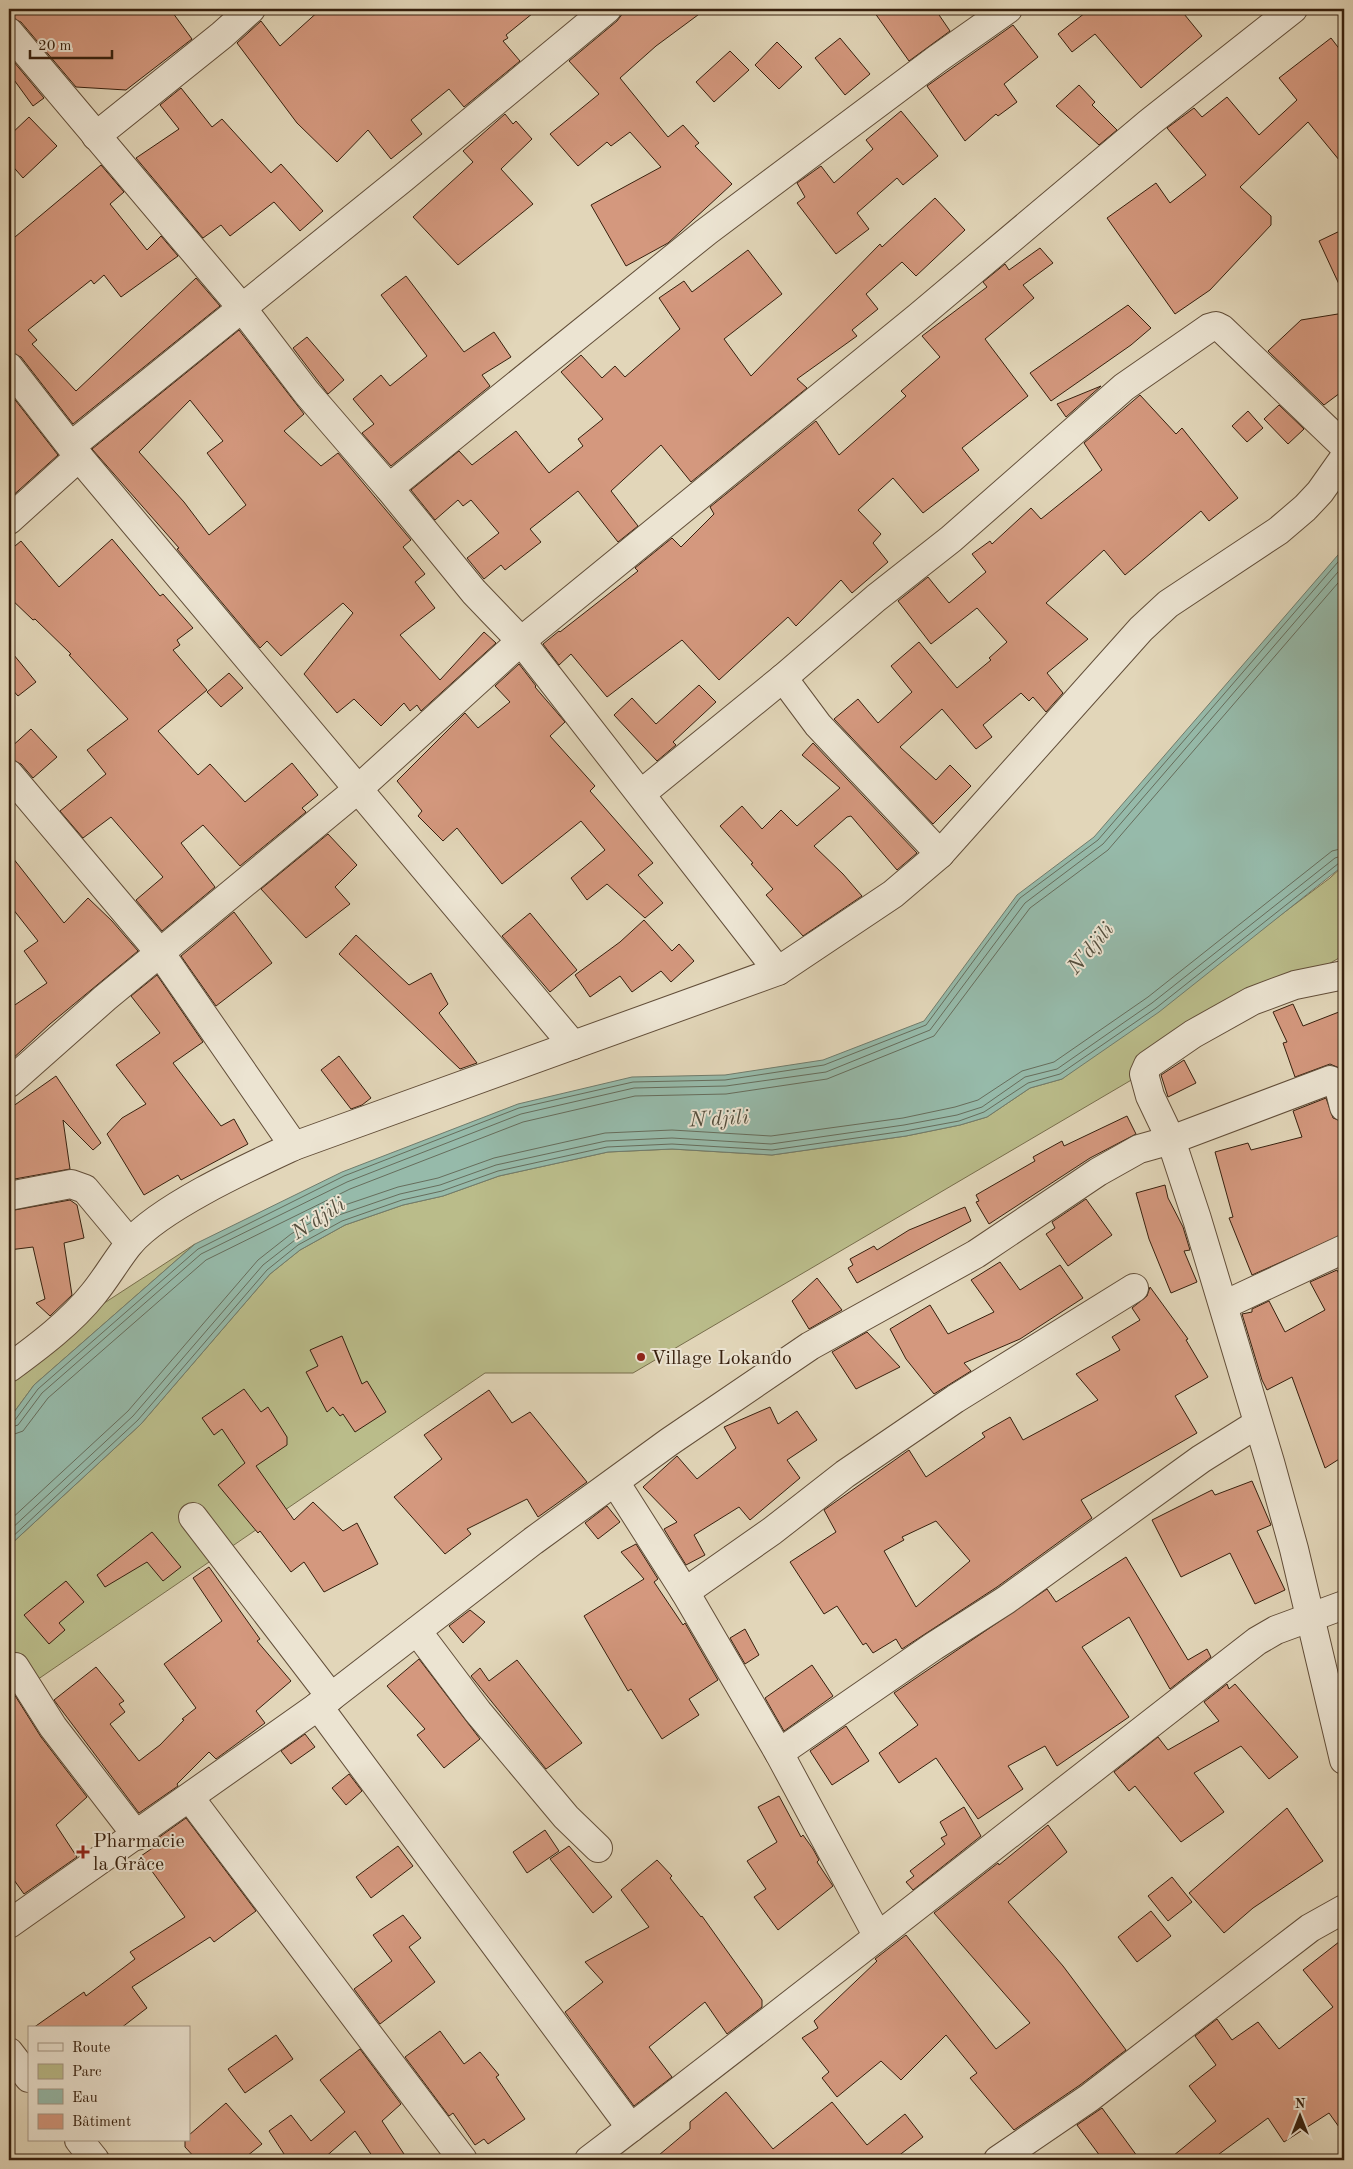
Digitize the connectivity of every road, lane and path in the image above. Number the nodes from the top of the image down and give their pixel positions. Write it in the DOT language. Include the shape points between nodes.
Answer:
graph roads {
  1 [pos="251,9"];
  2 [pos="607,9"];
  3 [pos="1008,9"];
  4 [pos="1293,9"];
  5 [pos="9,32"];
  6 [pos="96,136"];
  7 [pos="242,308"];
  8 [pos="9,367"];
  9 [pos="1344,446"];
  10 [pos="75,452"];
  11 [pos="1344,458"];
  12 [pos="389,488"];
  13 [pos="9,520"];
  14 [pos="521,641"];
  15 [pos="783,678"];
  16 [pos="9,774"];
  17 [pos="357,790"];
  18 [pos="642,793"];
  19 [pos="940,854"];
  20 [pos="160,954"];
  21 [pos="778,971"];
  22 [pos="1344,975"];
  23 [pos="573,1046"];
  24 [pos="9,1083"];
  25 [pos="1344,1107"];
  26 [pos="1171,1140"];
  27 [pos="294,1146"];
  28 [pos="9,1196"];
  29 [pos="130,1243"];
  30 [pos="1344,1249"];
  31 [pos="1134,1288"];
  32 [pos="1224,1305"];
  33 [pos="9,1368"];
  34 [pos="1258,1424"];
  35 [pos="615,1482"];
  36 [pos="193,1518"];
  37 [pos="685,1592"];
  38 [pos="1344,1604"];
  39 [pos="1310,1617"];
  40 [pos="416,1631"];
  41 [pos="15,1667"];
  42 [pos="324,1702"];
  43 [pos="779,1754"];
  44 [pos="1344,1760"];
  45 [pos="190,1798"];
  46 [pos="137,1836"];
  47 [pos="598,1848"];
  48 [pos="1344,1909"];
  49 [pos="9,1924"];
  50 [pos="877,1936"];
  51 [pos="9,2052"];
  52 [pos="28,2077"];
  53 [pos="631,2128"];
  54 [pos="80,2142"];
  55 [pos="95,2160"];
  56 [pos="463,2160"];
  57 [pos="589,2160"];
  58 [pos="998,2160"];
  1 -- 6 [label="street"];
  2 -- 7 [label="street"];
  3 -- 12 [label="street" via="706,232"];
  4 -- 14 [label="street" via="1150,122 918,317"];
  5 -- 6 [label="street"];
  6 -- 7 [label="street"];
  7 -- 10 [label="street"];
  7 -- 12 [label="street" via="307,393"];
  8 -- 10 [label="street"];
  9 -- 15 [label="street" via="1222,329 1216,326 1209,328 1124,387 959,533 876,598"];
  10 -- 13 [label="street"];
  10 -- 17 [label="street"];
  11 -- 19 [label="street" via="1320,492 1278,531 1168,604 1141,629"];
  12 -- 14 [label="street" via="474,592"];
  14 -- 17 [label="street"];
  14 -- 18 [label="street"];
  15 -- 18 [label="street"];
  15 -- 19 [label="street" via="818,725"];
  16 -- 20 [label="street"];
  17 -- 20 [label="street"];
  17 -- 23 [label="street"];
  18 -- 21 [label="street"];
  19 -- 21 [label="street" via="893,894"];
  20 -- 24 [label="street"];
  20 -- 27 [label="street"];
  21 -- 23 [label="street"];
  22 -- 26 [label="street" via="1295,985 1252,1002 1193,1034 1148,1065 1144,1074 1150,1096"];
  23 -- 27 [label="street"];
  25 -- 26 [label="street" via="1338,1084 1330,1080"];
  26 -- 32 [label="street"];
  26 -- 35 [label="street" via="1139,1149 1098,1172 976,1254 810,1346"];
  27 -- 29 [label="street" via="159,1218"];
  28 -- 29 [label="street" via="71,1184 79,1186"];
  29 -- 33 [label="street" via="93,1294 70,1318"];
  30 -- 32 [label="street"];
  31 -- 37 [label="street" via="955,1400 845,1474 772,1531"];
  32 -- 34 [label="street"];
  34 -- 39 [label="street" via="1292,1540"];
  34 -- 43 [label="street" via="1200,1459 1006,1600"];
  35 -- 37 [label="street"];
  35 -- 40 [label="street"];
  36 -- 42 [label="street"];
  37 -- 43 [label="street"];
  38 -- 39 [label="street"];
  39 -- 44 [label="street"];
  39 -- 50 [label="street" via="1258,1641"];
  40 -- 42 [label="street"];
  40 -- 47 [label="street" via="478,1712 566,1817"];
  41 -- 46 [label="street" via="53,1727"];
  42 -- 45 [label="street"];
  42 -- 53 [label="street"];
  43 -- 50 [label="street"];
  45 -- 46 [label="street"];
  45 -- 56 [label="street"];
  46 -- 49 [label="street"];
  48 -- 58 [label="street" via="1310,1928 1089,2098"];
  50 -- 53 [label="street"];
  51 -- 52 [label="street"];
  53 -- 57 [label="street"];
  54 -- 55 [label="street"];
}
